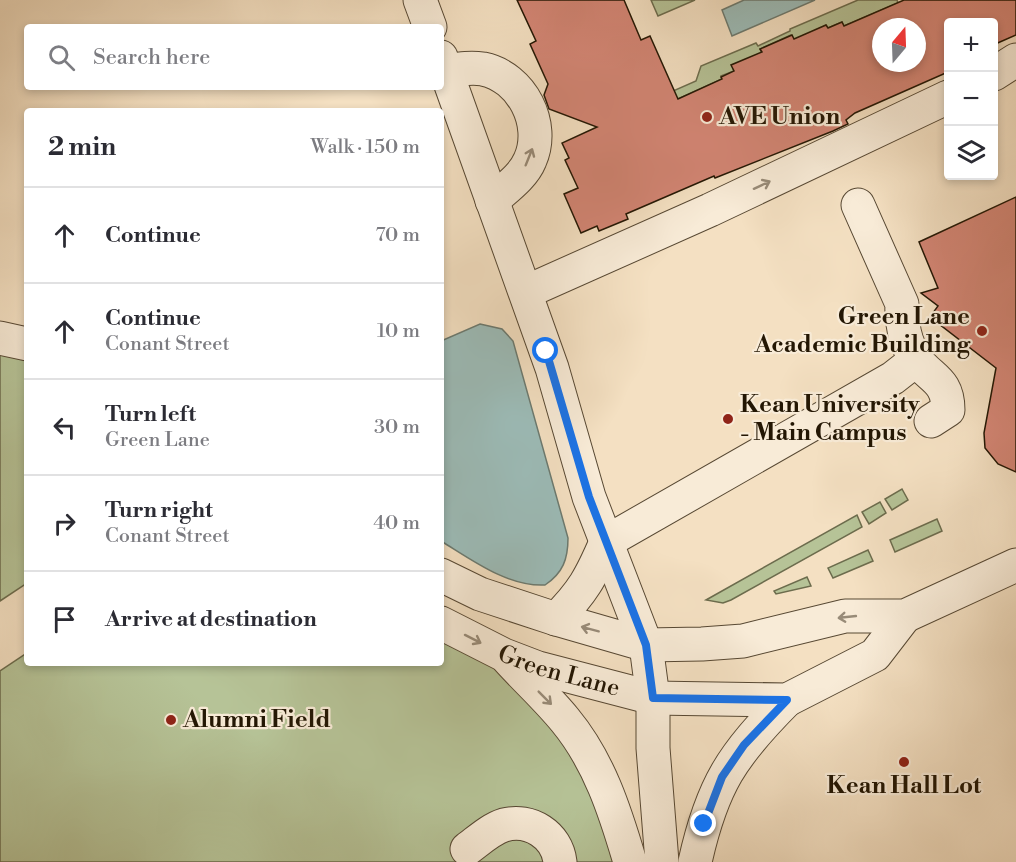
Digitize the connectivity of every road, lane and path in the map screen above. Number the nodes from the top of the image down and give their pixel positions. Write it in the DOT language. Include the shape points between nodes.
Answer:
graph roads {
  1 [pos="420,0"];
  2 [pos="429,24"];
  3 [pos="1016,60"];
  4 [pos="444,64"];
  5 [pos="444,67"];
  6 [pos="998,72"];
  7 [pos="944,99"];
  8 [pos="492,201"];
  9 [pos="858,205"];
  10 [pos="525,292"];
  11 [pos="0,338"];
  12 [pos="24,343"];
  13 [pos="916,360"];
  14 [pos="931,421"];
  15 [pos="606,542"];
  16 [pos="1016,565"];
  17 [pos="444,576"];
  18 [pos="905,616"];
  19 [pos="556,619"];
  20 [pos="444,625"];
  21 [pos="646,645"];
  22 [pos="504,656"];
  23 [pos="653,698"];
  24 [pos="787,700"];
  25 [pos="467,849"];
  26 [pos="560,862"];
  27 [pos="630,862"];
  28 [pos="662,862"];
  29 [pos="695,862"];
  1 -- 2 [label="street"];
  3 -- 6 [label="street"];
  8 -- 4 [label="street, one-way" via="530,161 535,140 533,118 525,97 505,80 485,70"];
  5 -- 8 [label="street"];
  10 -- 7 [label="street, one-way"];
  8 -- 10 [label="street"];
  9 -- 13 [label="street" via="902,304 906,338"];
  10 -- 15 [label="street"];
  11 -- 12 [label="street"];
  13 -- 14 [label="street" via="936,377 948,398 948,410"];
  13 -- 15 [label="street" via="893,378"];
  15 -- 19 [label="street" via="588,583"];
  15 -- 21 [label="street"];
  16 -- 18 [label="street, Green Lane"];
  17 -- 19 [label="street, Green Lane" via="480,594"];
  18 -- 21 [label="street, Green Lane, one-way" via="845,616 742,641"];
  18 -- 24 [label="street, Green Lane" via="876,655"];
  21 -- 19 [label="street, Green Lane, one-way"];
  20 -- 22 [label="street, Green Lane, one-way"];
  21 -- 23 [label="street"];
  22 -- 23 [label="street, Green Lane"];
  22 -- 27 [label="street, one-way" via="566,721 595,766 613,802"];
  23 -- 24 [label="street, Green Lane"];
  23 -- 28 [label="street" via="652,748"];
  24 -- 29 [label="street" via="744,745 722,777"];
  25 -- 26 [label="street" via="502,826 531,826 554,843"];
}
